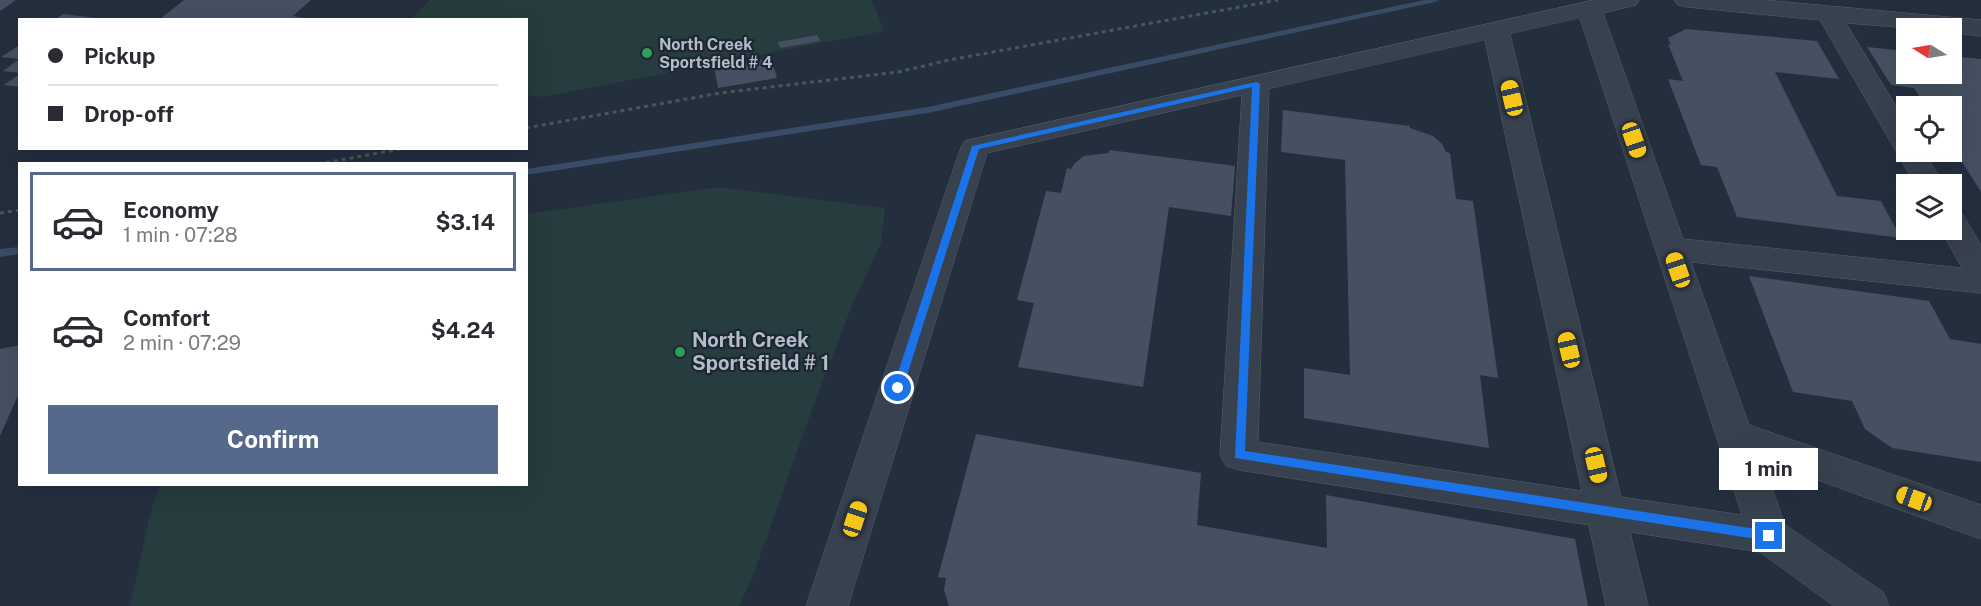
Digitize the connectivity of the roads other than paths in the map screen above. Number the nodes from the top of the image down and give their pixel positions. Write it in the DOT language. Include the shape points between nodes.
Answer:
graph roads {
  1 [pos="1627,0"];
  2 [pos="1687,0"];
  3 [pos="1588,9"];
  4 [pos="1828,13"];
  5 [pos="1981,28"];
  6 [pos="1496,30"];
  7 [pos="1256,84"];
  8 [pos="1896,129"];
  9 [pos="1962,239"];
  10 [pos="1671,249"];
  11 [pos="1981,272"];
  12 [pos="1981,281"];
  13 [pos="1734,435"];
  14 [pos="1606,511"];
  15 [pos="1981,522"];
  16 [pos="1769,536"];
  17 [pos="827,606"];
  18 [pos="1627,606"];
  19 [pos="1868,606"];
  1 -- 3 [label="lane"];
  2 -- 4 [label="lane"];
  3 -- 6 [label="lane"];
  3 -- 10 [label="lane"];
  4 -- 5 [label="lane"];
  4 -- 8 [label="lane"];
  6 -- 7 [label="lane"];
  6 -- 14 [label="lane"];
  7 -- 14 [label="lane" via="1239,455"];
  7 -- 17 [label="lane" via="975,147"];
  9 -- 11 [label="lane"];
  10 -- 12 [label="lane"];
  10 -- 13 [label="lane"];
  13 -- 15 [label="lane"];
  13 -- 16 [label="lane"];
  14 -- 16 [label="lane"];
  14 -- 18 [label="lane"];
  16 -- 19 [label="lane"];
}
